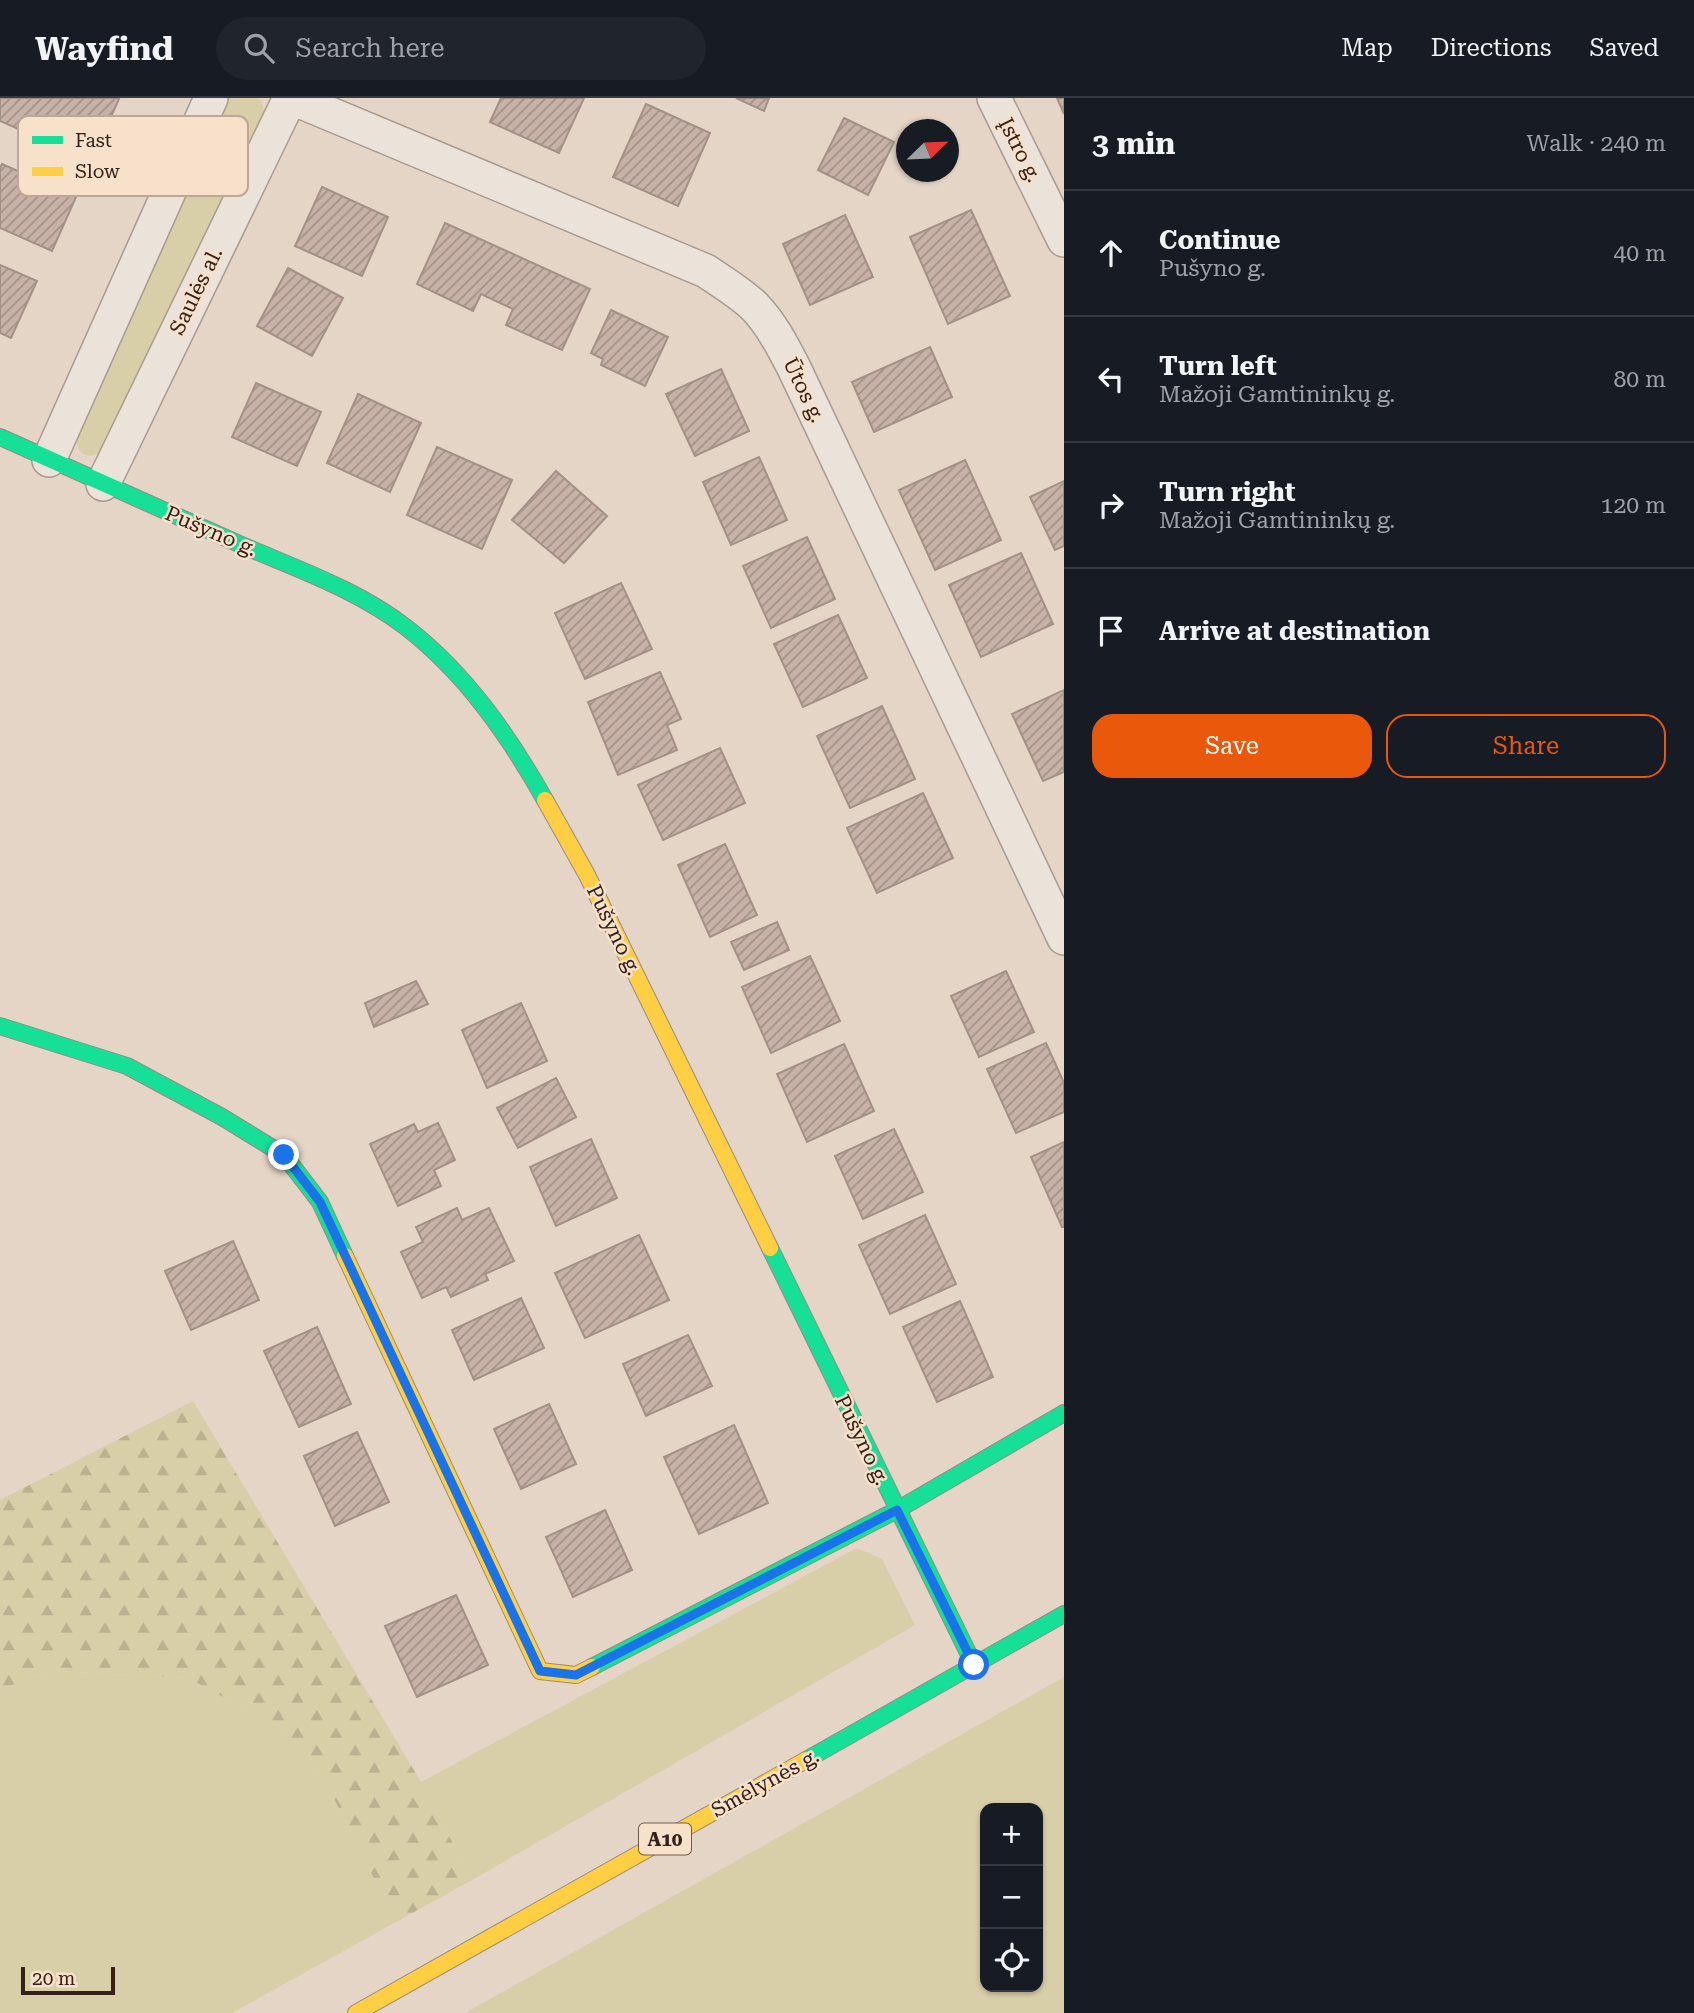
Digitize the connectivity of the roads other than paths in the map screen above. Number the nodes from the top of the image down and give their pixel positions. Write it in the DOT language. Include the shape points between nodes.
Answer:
graph roads {
  1 [pos="211,98"];
  2 [pos="291,98"];
  3 [pos="994,98"];
  4 [pos="203,116"];
  5 [pos="248,186"];
  6 [pos="167,196"];
  7 [pos="243,196"];
  8 [pos="1064,240"];
  9 [pos="0,437"];
  10 [pos="49,460"];
  11 [pos="103,484"];
  12 [pos="1064,938"];
  13 [pos="0,1026"];
  14 [pos="1064,1413"];
  15 [pos="897,1510"];
  16 [pos="1064,1614"];
  17 [pos="974,1665"];
  18 [pos="356,2013"];
  1 -- 4 [label="street"];
  2 -- 5 [label="street, Saulės al."];
  2 -- 12 [label="street, Ūtos g." via="706,271 755,307 794,368"];
  3 -- 8 [label="street, Įstro g."];
  6 -- 10 [label="street"];
  7 -- 11 [label="street, Saulės al."];
  9 -- 10 [label="main road, Pušyno g."];
  10 -- 11 [label="main road, Pušyno g."];
  11 -- 15 [label="main road, Pušyno g." via="352,594 421,639 488,711 522,759 587,875"];
  13 -- 15 [label="main road" via="127,1066 284,1155 320,1202 540,1671 576,1675"];
  14 -- 15 [label="main road"];
  15 -- 17 [label="main road, Pušyno g."];
  16 -- 17 [label="main road, Smėlynės g. / A10"];
  17 -- 18 [label="main road, Smėlynės g. / A10"];
}
